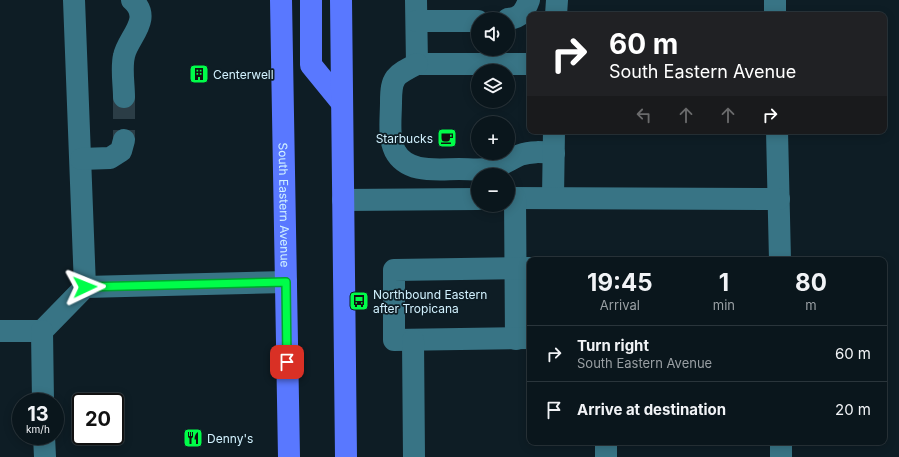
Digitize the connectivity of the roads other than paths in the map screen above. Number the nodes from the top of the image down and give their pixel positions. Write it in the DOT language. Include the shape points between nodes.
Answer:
graph roads {
  1 [pos="74,0"];
  2 [pos="132,0"];
  3 [pos="281,0"];
  4 [pos="311,0"];
  5 [pos="340,0"];
  6 [pos="529,0"];
  7 [pos="557,0"];
  8 [pos="774,0"];
  9 [pos="416,11"];
  10 [pos="556,12"];
  11 [pos="775,12"];
  12 [pos="515,18"];
  13 [pos="471,20"];
  14 [pos="417,64"];
  15 [pos="527,64"];
  16 [pos="124,96"];
  17 [pos="342,103"];
  18 [pos="554,134"];
  19 [pos="777,134"];
  20 [pos="124,140"];
  21 [pos="554,153"];
  22 [pos="81,159"];
  23 [pos="553,197"];
  24 [pos="471,198"];
  25 [pos="515,198"];
  26 [pos="779,199"];
  27 [pos="343,200"];
  28 [pos="513,212"];
  29 [pos="780,257"];
  30 [pos="523,268"];
  31 [pos="286,282"];
  32 [pos="85,287"];
  33 [pos="0,331"];
  34 [pos="42,331"];
  35 [pos="523,338"];
  36 [pos="413,340"];
  37 [pos="43,393"];
  38 [pos="44,445"];
  39 [pos="606,445"];
  40 [pos="781,445"];
  41 [pos="45,457"];
  42 [pos="289,457"];
  43 [pos="346,457"];
  44 [pos="414,457"];
  45 [pos="606,457"];
  46 [pos="781,457"];
  1 -- 22 [label="lane"];
  2 -- 16 [label="lane" via="138,4 139,28 124,55"];
  3 -- 31 [label="main road, South Eastern Avenue"];
  4 -- 17 [label="main road" via="311,65"];
  5 -- 17 [label="main road"];
  6 -- 12 [label="lane" via="525,12"];
  7 -- 10 [label="lane"];
  8 -- 11 [label="lane"];
  9 -- 13 [label="lane"];
  9 -- 14 [label="lane"];
  14 -- 15 [label="lane"];
  14 -- 21 [label="lane" via="398,73 391,85 392,141 396,152 405,162 430,170 486,169 532,152"];
  17 -- 27 [label="main road"];
  18 -- 21 [label="lane"];
  19 -- 26 [label="lane"];
  20 -- 22 [label="lane" via="121,151 110,158"];
  21 -- 23 [label="lane"];
  22 -- 32 [label="lane"];
  23 -- 25 [label="lane"];
  23 -- 26 [label="lane"];
  24 -- 27 [label="lane"];
  26 -- 29 [label="lane"];
  27 -- 43 [label="main road"];
  28 -- 30 [label="lane"];
  30 -- 35 [label="lane"];
  30 -- 36 [label="lane" via="394,270 394,340"];
  31 -- 32 [label="lane"];
  31 -- 42 [label="main road, South Eastern Avenue"];
  32 -- 34 [label="lane"];
  33 -- 34 [label="lane"];
  34 -- 37 [label="lane"];
  35 -- 36 [label="lane"];
  36 -- 44 [label="lane"];
  38 -- 41 [label="lane"];
  39 -- 45 [label="lane"];
  40 -- 46 [label="lane"];
}
